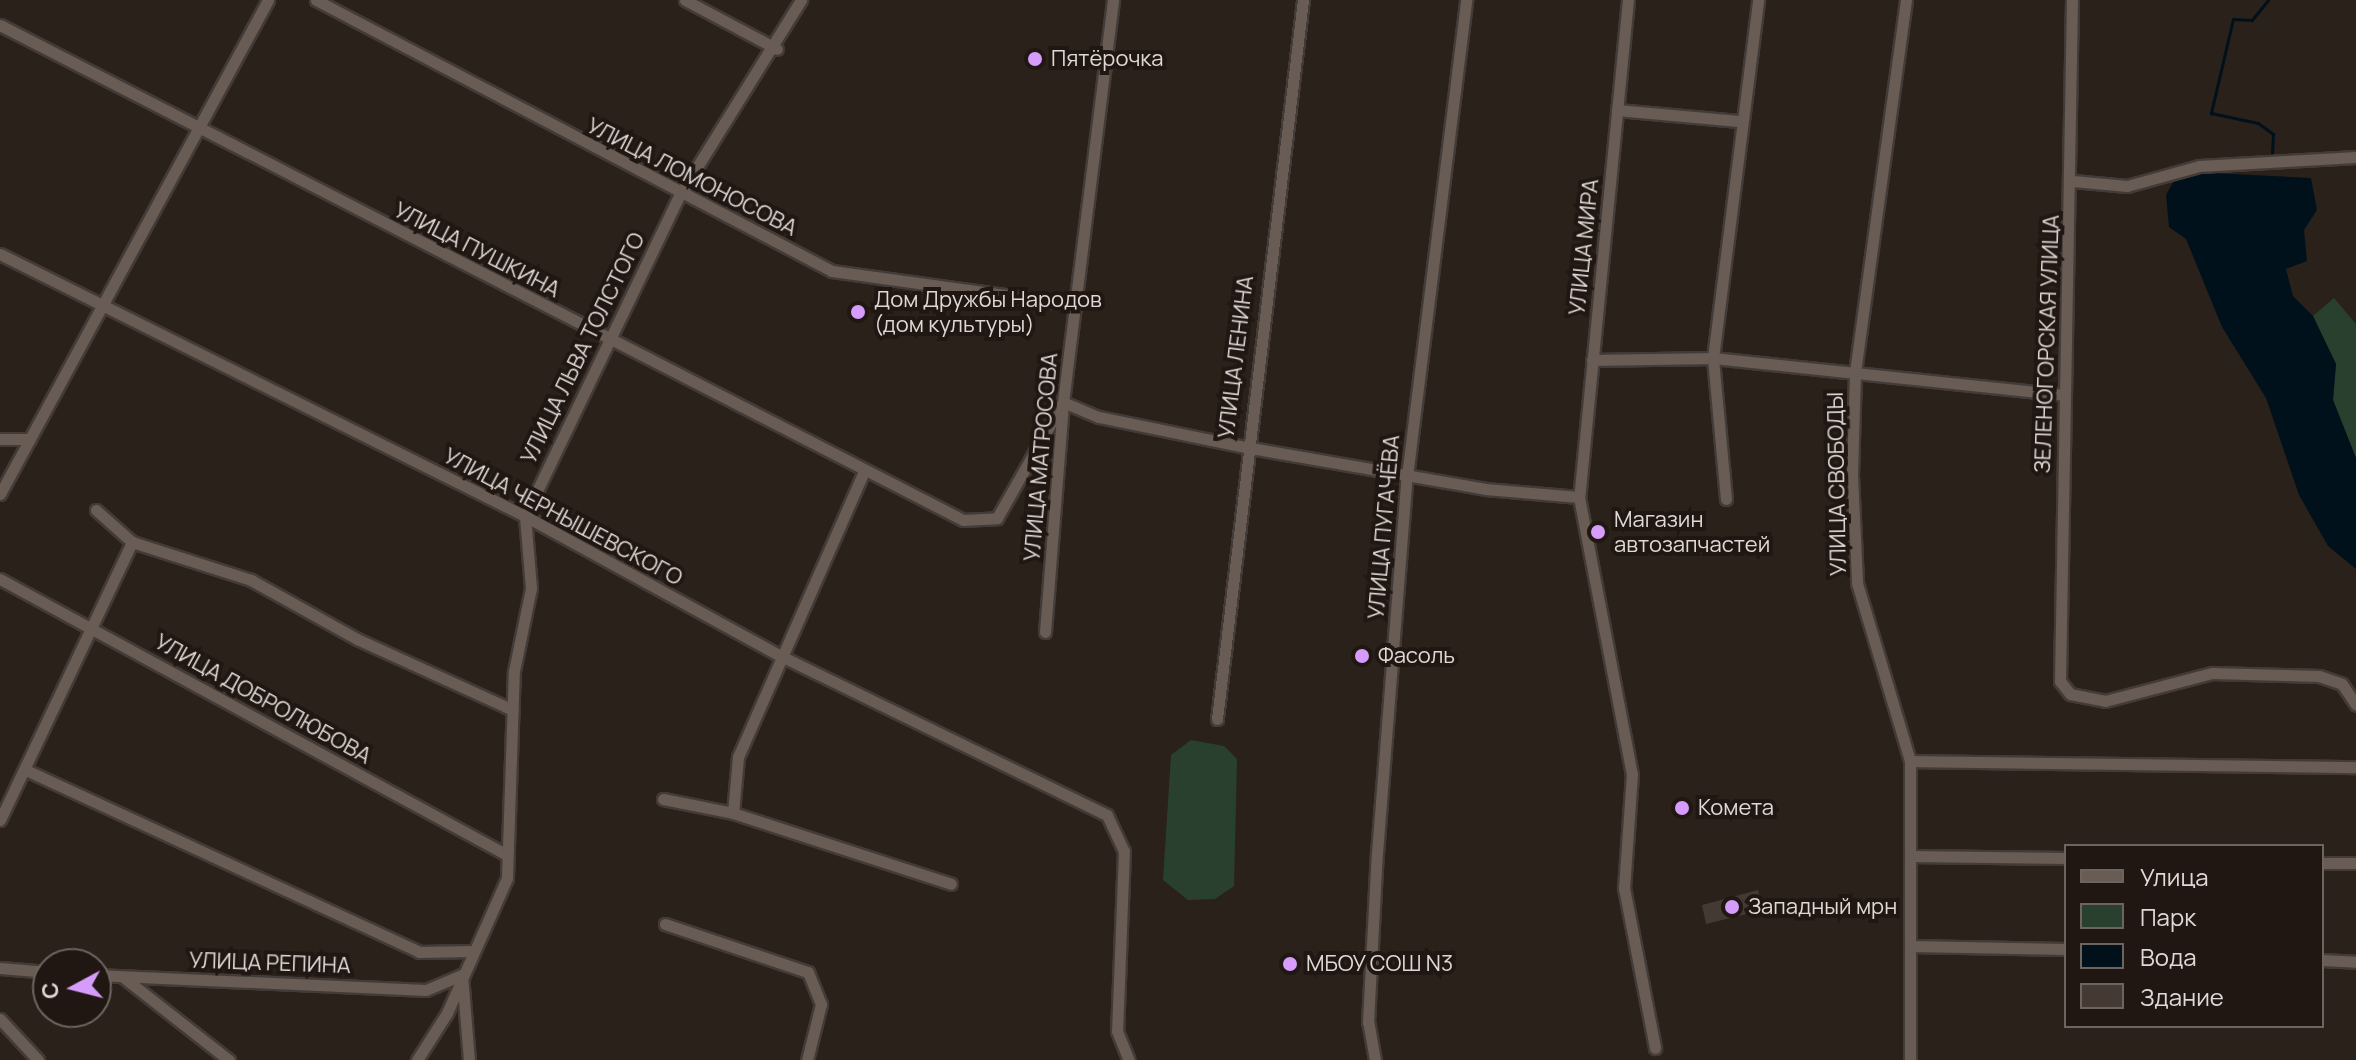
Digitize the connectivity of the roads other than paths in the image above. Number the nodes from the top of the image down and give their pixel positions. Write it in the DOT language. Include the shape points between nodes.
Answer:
graph roads {
  1 [pos="268,0"];
  2 [pos="316,0"];
  3 [pos="685,0"];
  4 [pos="801,0"];
  5 [pos="1113,0"];
  6 [pos="1303,0"];
  7 [pos="1466,0"];
  8 [pos="1628,0"];
  9 [pos="1758,0"];
  10 [pos="1906,0"];
  11 [pos="2072,0"];
  12 [pos="0,25"];
  13 [pos="777,49"];
  14 [pos="1617,110"];
  15 [pos="1739,121"];
  16 [pos="199,128"];
  17 [pos="2356,157"];
  18 [pos="2073,181"];
  19 [pos="679,196"];
  20 [pos="0,254"];
  21 [pos="1077,305"];
  22 [pos="101,307"];
  23 [pos="606,339"];
  24 [pos="1713,358"];
  25 [pos="1592,360"];
  26 [pos="1855,374"];
  27 [pos="2064,395"];
  28 [pos="1063,402"];
  29 [pos="0,439"];
  30 [pos="30,439"];
  31 [pos="1245,447"];
  32 [pos="863,474"];
  33 [pos="1407,476"];
  34 [pos="0,494"];
  35 [pos="1579,497"];
  36 [pos="1726,499"];
  37 [pos="96,510"];
  38 [pos="525,516"];
  39 [pos="132,542"];
  40 [pos="0,579"];
  41 [pos="90,627"];
  42 [pos="1045,632"];
  43 [pos="783,657"];
  44 [pos="2356,705"];
  45 [pos="513,710"];
  46 [pos="1217,719"];
  47 [pos="1910,761"];
  48 [pos="2356,767"];
  49 [pos="28,771"];
  50 [pos="663,799"];
  51 [pos="733,813"];
  52 [pos="0,820"];
  53 [pos="507,855"];
  54 [pos="1910,856"];
  55 [pos="2064,858"];
  56 [pos="2324,863"];
  57 [pos="2356,863"];
  58 [pos="951,884"];
  59 [pos="665,924"];
  60 [pos="1910,946"];
  61 [pos="2064,949"];
  62 [pos="472,951"];
  63 [pos="2324,960"];
  64 [pos="2356,962"];
  65 [pos="0,968"];
  66 [pos="32,971"];
  67 [pos="462,975"];
  68 [pos="112,976"];
  69 [pos="123,977"];
  70 [pos="0,1019"];
  71 [pos="1655,1048"];
  72 [pos="38,1060"];
  73 [pos="229,1060"];
  74 [pos="417,1060"];
  75 [pos="469,1060"];
  76 [pos="807,1060"];
  77 [pos="1129,1060"];
  78 [pos="1375,1060"];
  79 [pos="1910,1060"];
  1 -- 16 [label="street"];
  2 -- 19 [label="street, УЛИЦА ЛОМОНОСОВА"];
  3 -- 13 [label="street"];
  4 -- 13 [label="street, УЛИЦА ЛЬВА ТОЛСТОГО"];
  5 -- 21 [label="street, УЛИЦА МАТРОСОВА"];
  6 -- 31 [label="street, УЛИЦА ЛЕНИНА"];
  7 -- 33 [label="street, УЛИЦА ПУГАЧЁВА"];
  8 -- 14 [label="street, УЛИЦА МИРА"];
  9 -- 15 [label="street"];
  10 -- 26 [label="street, УЛИЦА СВОБОДЫ"];
  11 -- 18 [label="street, ЗЕЛЕНОГОРСКАЯ УЛИЦА"];
  12 -- 16 [label="street, УЛИЦА ПУШКИНА"];
  13 -- 19 [label="street, УЛИЦА ЛЬВА ТОЛСТОГО"];
  14 -- 15 [label="street"];
  14 -- 25 [label="street, УЛИЦА МИРА"];
  15 -- 24 [label="street"];
  16 -- 22 [label="street"];
  16 -- 23 [label="street, УЛИЦА ПУШКИНА"];
  17 -- 18 [label="street" via="2199,166 2127,186"];
  18 -- 27 [label="street, ЗЕЛЕНОГОРСКАЯ УЛИЦА"];
  19 -- 21 [label="street, УЛИЦА ЛОМОНОСОВА" via="845,276"];
  19 -- 23 [label="street, УЛИЦА ЛЬВА ТОЛСТОГО"];
  20 -- 22 [label="street, УЛИЦА ЧЕРНЫШЕВСКОГО"];
  21 -- 28 [label="street, УЛИЦА МАТРОСОВА"];
  22 -- 30 [label="street"];
  22 -- 38 [label="street, УЛИЦА ЧЕРНЫШЕВСКОГО"];
  23 -- 32 [label="street, УЛИЦА ПУШКИНА"];
  23 -- 38 [label="street, УЛИЦА ЛЬВА ТОЛСТОГО"];
  24 -- 25 [label="street"];
  24 -- 26 [label="street"];
  24 -- 36 [label="street"];
  25 -- 35 [label="street, УЛИЦА МИРА"];
  26 -- 27 [label="street"];
  26 -- 47 [label="street, УЛИЦА СВОБОДЫ" via="1857,583"];
  27 -- 44 [label="street, ЗЕЛЕНОГОРСКАЯ УЛИЦА" via="2057,670 2064,688 2105,701 2138,698 2212,673 2319,676 2342,684"];
  28 -- 31 [label="street" via="1099,417"];
  28 -- 32 [label="street, УЛИЦА ПУШКИНА" via="1002,511 981,523"];
  28 -- 42 [label="street, УЛИЦА МАТРОСОВА"];
  29 -- 30 [label="street"];
  30 -- 34 [label="street"];
  31 -- 33 [label="street"];
  31 -- 46 [label="street, УЛИЦА ЛЕНИНА"];
  32 -- 43 [label="street"];
  33 -- 35 [label="street"];
  33 -- 78 [label="street, УЛИЦА ПУГАЧЁВА" via="1377,853 1368,1022"];
  35 -- 71 [label="street" via="1632,774 1624,888"];
  37 -- 39 [label="street"];
  38 -- 43 [label="street, УЛИЦА ЧЕРНЫШЕВСКОГО"];
  38 -- 45 [label="street, УЛИЦА ЛЬВА ТОЛСТОГО" via="531,588"];
  39 -- 41 [label="street"];
  39 -- 45 [label="street" via="251,580 357,639"];
  40 -- 41 [label="street, УЛИЦА ДОБРОЛЮБОВА"];
  41 -- 49 [label="street"];
  41 -- 53 [label="street, УЛИЦА ДОБРОЛЮБОВА"];
  43 -- 51 [label="street" via="735,767"];
  43 -- 77 [label="street, УЛИЦА ЧЕРНЫШЕВСКОГО" via="1107,815 1124,851 1117,1031"];
  45 -- 53 [label="street, УЛИЦА ЛЬВА ТОЛСТОГО"];
  47 -- 48 [label="street"];
  47 -- 54 [label="street, УЛИЦА СВОБОДЫ"];
  49 -- 52 [label="street"];
  49 -- 62 [label="street" via="419,952"];
  50 -- 51 [label="street"];
  51 -- 58 [label="street"];
  53 -- 62 [label="street, УЛИЦА ЛЬВА ТОЛСТОГО" via="504,892"];
  54 -- 55 [label="street"];
  54 -- 60 [label="street, УЛИЦА СВОБОДЫ"];
  56 -- 57 [label="street"];
  59 -- 76 [label="street" via="798,965 821,992"];
  60 -- 61 [label="street"];
  60 -- 79 [label="street, УЛИЦА СВОБОДЫ"];
  62 -- 67 [label="street, УЛИЦА ЛЬВА ТОЛСТОГО"];
  63 -- 64 [label="street"];
  65 -- 66 [label="street"];
  67 -- 69 [label="street, УЛИЦА РЕПИНА" via="426,990"];
  67 -- 74 [label="street, УЛИЦА ЛЬВА ТОЛСТОГО"];
  67 -- 75 [label="street"];
  68 -- 69 [label="street, УЛИЦА РЕПИНА"];
  69 -- 73 [label="street"];
  70 -- 72 [label="street"];
}
